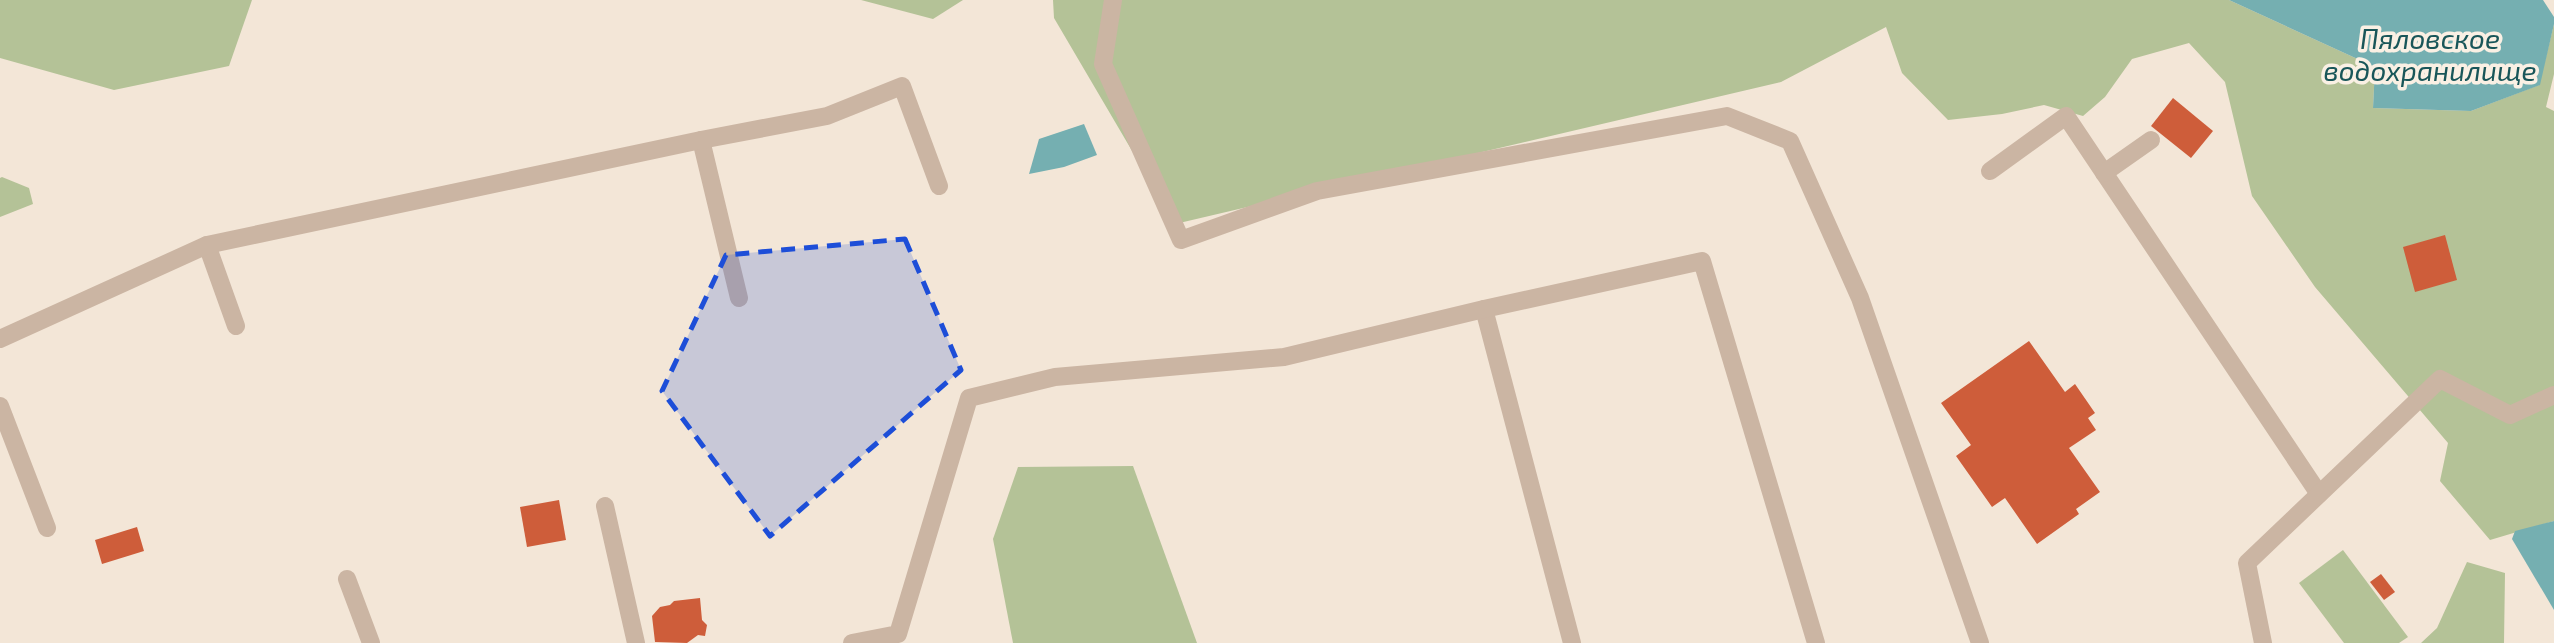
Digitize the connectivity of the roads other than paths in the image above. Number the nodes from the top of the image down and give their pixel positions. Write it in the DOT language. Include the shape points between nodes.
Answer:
graph roads {
  1 [pos="1113,0"];
  2 [pos="701,140"];
  3 [pos="2151,140"];
  4 [pos="1990,171"];
  5 [pos="2104,173"];
  6 [pos="939,186"];
  7 [pos="207,245"];
  8 [pos="739,298"];
  9 [pos="1484,309"];
  10 [pos="236,326"];
  11 [pos="0,338"];
  12 [pos="2554,395"];
  13 [pos="0,406"];
  14 [pos="2319,494"];
  15 [pos="605,506"];
  16 [pos="47,528"];
  17 [pos="347,579"];
  18 [pos="372,643"];
  19 [pos="636,643"];
  20 [pos="852,643"];
  21 [pos="1572,643"];
  22 [pos="1816,643"];
  23 [pos="1980,643"];
  24 [pos="2263,643"];
  1 -- 23 [label="street" via="1103,64 1181,240 1317,191 1727,116 1790,141 1860,298"];
  2 -- 6 [label="street" via="827,116 902,86"];
  2 -- 7 [label="street"];
  2 -- 8 [label="street"];
  3 -- 5 [label="street"];
  4 -- 5 [label="street" via="2066,116"];
  5 -- 14 [label="street"];
  7 -- 10 [label="street"];
  7 -- 11 [label="street"];
  9 -- 20 [label="street" via="1284,357 1055,377 969,398 898,634"];
  9 -- 21 [label="street"];
  9 -- 22 [label="street" via="1702,261"];
  12 -- 14 [label="street" via="2510,415 2440,379"];
  13 -- 16 [label="street"];
  14 -- 24 [label="street" via="2247,563"];
  15 -- 19 [label="street"];
  17 -- 18 [label="street"];
}
